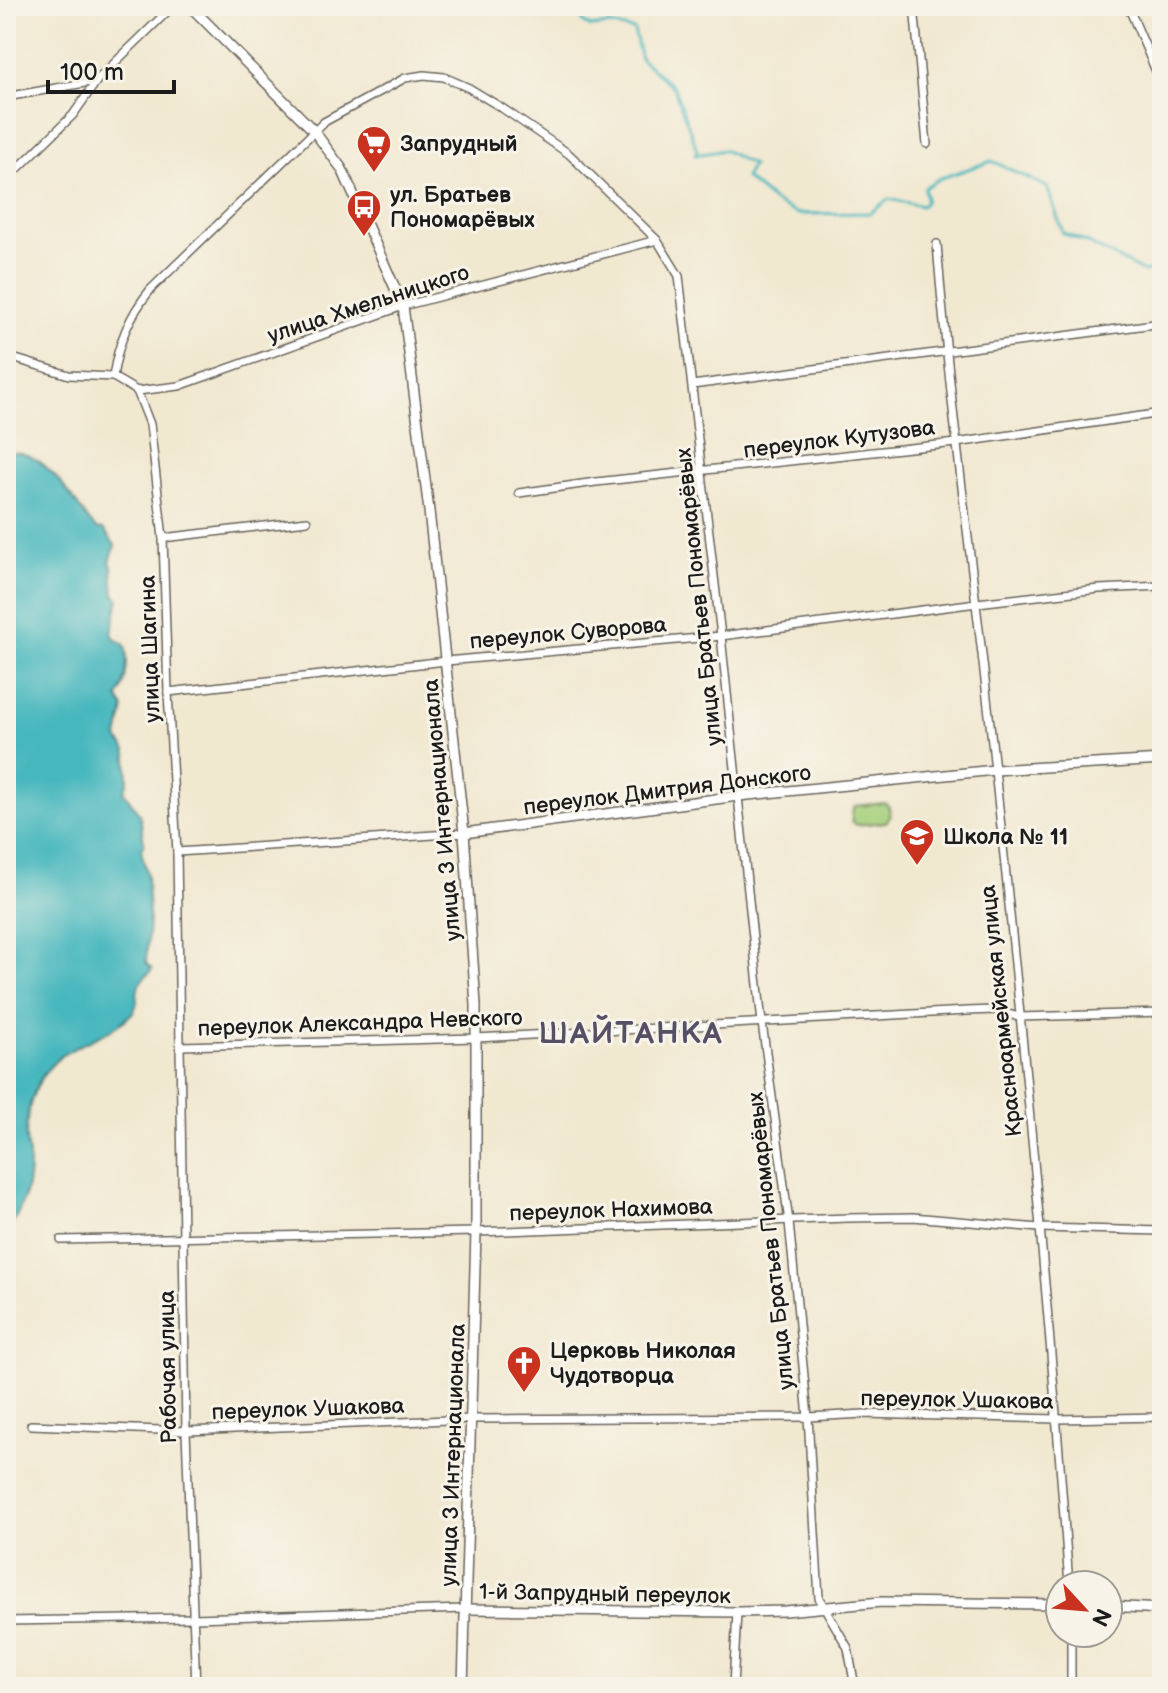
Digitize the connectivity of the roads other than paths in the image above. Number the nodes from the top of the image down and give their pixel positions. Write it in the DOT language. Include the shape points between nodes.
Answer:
graph roads {
  1 [pos="173,6"];
  2 [pos="190,6"];
  3 [pos="914,6"];
  4 [pos="1128,6"];
  5 [pos="96,81"];
  6 [pos="1162,85"];
  7 [pos="6,97"];
  8 [pos="314,131"];
  9 [pos="927,144"];
  10 [pos="6,180"];
  11 [pos="657,240"];
  12 [pos="937,244"];
  13 [pos="403,306"];
  14 [pos="1162,323"];
  15 [pos="945,351"];
  16 [pos="6,356"];
  17 [pos="113,377"];
  18 [pos="692,385"];
  19 [pos="137,391"];
  20 [pos="1162,413"];
  21 [pos="956,443"];
  22 [pos="703,472"];
  23 [pos="519,493"];
  24 [pos="307,521"];
  25 [pos="163,538"];
  26 [pos="1162,586"];
  27 [pos="977,603"];
  28 [pos="721,636"];
  29 [pos="446,661"];
  30 [pos="168,692"];
  31 [pos="1162,760"];
  32 [pos="995,770"];
  33 [pos="738,796"];
  34 [pos="464,833"];
  35 [pos="177,852"];
  36 [pos="1162,1013"];
  37 [pos="1019,1017"];
  38 [pos="762,1023"];
  39 [pos="476,1038"];
  40 [pos="181,1046"];
  41 [pos="789,1222"];
  42 [pos="1039,1228"];
  43 [pos="1162,1231"];
  44 [pos="476,1232"];
  45 [pos="182,1238"];
  46 [pos="61,1240"];
  47 [pos="808,1417"];
  48 [pos="1162,1417"];
  49 [pos="472,1419"];
  50 [pos="1057,1419"];
  51 [pos="31,1425"];
  52 [pos="186,1431"];
  53 [pos="1068,1569"];
  54 [pos="1044,1604"];
  55 [pos="1124,1607"];
  56 [pos="823,1608"];
  57 [pos="464,1609"];
  58 [pos="1162,1609"];
  59 [pos="737,1612"];
  60 [pos="194,1618"];
  61 [pos="6,1621"];
  62 [pos="1071,1649"];
  63 [pos="196,1687"];
  64 [pos="463,1687"];
  65 [pos="733,1687"];
  66 [pos="855,1687"];
  67 [pos="1071,1687"];
  1 -- 5 [label="street"];
  2 -- 8 [label="street, улица 3 Интернационала"];
  3 -- 9 [label="street"];
  4 -- 6 [label="street"];
  5 -- 7 [label="street"];
  5 -- 10 [label="street" via="73,115"];
  8 -- 11 [label="street, улица Братьев Пономарёвых" via="344,108 405,78 444,77 502,108 569,154"];
  8 -- 13 [label="street, улица 3 Интернационала" via="342,169"];
  8 -- 17 [label="street, улица Братьев Пономарёвых" via="136,307"];
  11 -- 13 [label="street, улица Хмельницкого"];
  11 -- 18 [label="street, улица Братьев Пономарёвых" via="679,276"];
  12 -- 15 [label="street, Красноармейская улица"];
  13 -- 19 [label="street, улица Хмельницкого" via="179,386"];
  13 -- 29 [label="street, улица 3 Интернационала"];
  14 -- 15 [label="street"];
  15 -- 18 [label="street"];
  15 -- 21 [label="street, Красноармейская улица"];
  16 -- 17 [label="street" via="69,375"];
  17 -- 19 [label="street"];
  18 -- 22 [label="street, улица Братьев Пономарёвых"];
  19 -- 25 [label="street, улица Шагина" via="150,424"];
  20 -- 21 [label="street, переулок Кутузова"];
  21 -- 22 [label="street, переулок Кутузова"];
  21 -- 27 [label="street, Красноармейская улица"];
  22 -- 23 [label="street, переулок Кутузова"];
  22 -- 28 [label="street, улица Братьев Пономарёвых"];
  24 -- 25 [label="street"];
  25 -- 30 [label="street, улица Шагина"];
  26 -- 27 [label="street, переулок Суворова"];
  27 -- 28 [label="street, переулок Суворова"];
  27 -- 32 [label="street, Красноармейская улица"];
  28 -- 29 [label="street, переулок Суворова"];
  28 -- 33 [label="street, улица Братьев Пономарёвых"];
  29 -- 30 [label="street, переулок Суворова"];
  29 -- 34 [label="street, улица 3 Интернационала"];
  30 -- 35 [label="street, улица Шагина"];
  31 -- 32 [label="street, переулок Дмитрия Донского"];
  32 -- 33 [label="street, переулок Дмитрия Донского"];
  32 -- 37 [label="street, Красноармейская улица"];
  33 -- 34 [label="street, переулок Дмитрия Донского"];
  33 -- 38 [label="street, улица Братьев Пономарёвых"];
  34 -- 35 [label="street, переулок Дмитрия Донского"];
  34 -- 39 [label="street, улица 3 Интернационала"];
  35 -- 40 [label="street, улица Шагина"];
  36 -- 37 [label="street, переулок Александра Невского"];
  37 -- 38 [label="street, переулок Александра Невского" via="994,1010"];
  37 -- 42 [label="street, Красноармейская улица"];
  38 -- 39 [label="street, переулок Александра Невского"];
  38 -- 41 [label="street, улица Братьев Пономарёвых"];
  39 -- 40 [label="street, переулок Александра Невского"];
  39 -- 44 [label="street, улица 3 Интернационала"];
  40 -- 45 [label="street, Рабочая улица"];
  41 -- 42 [label="street, переулок Нахимова" via="913,1217"];
  41 -- 44 [label="street, переулок Нахимова"];
  41 -- 47 [label="street, улица Братьев Пономарёвых"];
  42 -- 43 [label="street, переулок Нахимова"];
  42 -- 50 [label="street, Красноармейская улица"];
  44 -- 45 [label="street, переулок Нахимова"];
  44 -- 49 [label="street, улица 3 Интернационала"];
  45 -- 46 [label="street, переулок Нахимова"];
  45 -- 52 [label="street, Рабочая улица"];
  47 -- 49 [label="street, переулок Ушакова"];
  47 -- 50 [label="street, переулок Ушакова"];
  47 -- 56 [label="street, улица Братьев Пономарёвых"];
  48 -- 50 [label="street, переулок Ушакова"];
  49 -- 52 [label="street, переулок Ушакова"];
  49 -- 57 [label="street, улица 3 Интернационала"];
  50 -- 53 [label="street, Красноармейская улица"];
  51 -- 52 [label="street, переулок Ушакова"];
  52 -- 60 [label="street, Рабочая улица"];
  54 -- 56 [label="street, 1-й Запрудный переулок" via="881,1602"];
  55 -- 58 [label="street"];
  56 -- 59 [label="street, 1-й Запрудный переулок"];
  56 -- 66 [label="street" via="848,1648"];
  57 -- 59 [label="street, 1-й Запрудный переулок"];
  57 -- 60 [label="street, 1-й Запрудный переулок"];
  57 -- 64 [label="street, улица 3 Интернационала"];
  59 -- 65 [label="street"];
  60 -- 61 [label="street, 1-й Запрудный переулок"];
  60 -- 63 [label="street, Рабочая улица"];
  62 -- 67 [label="street"];
}
